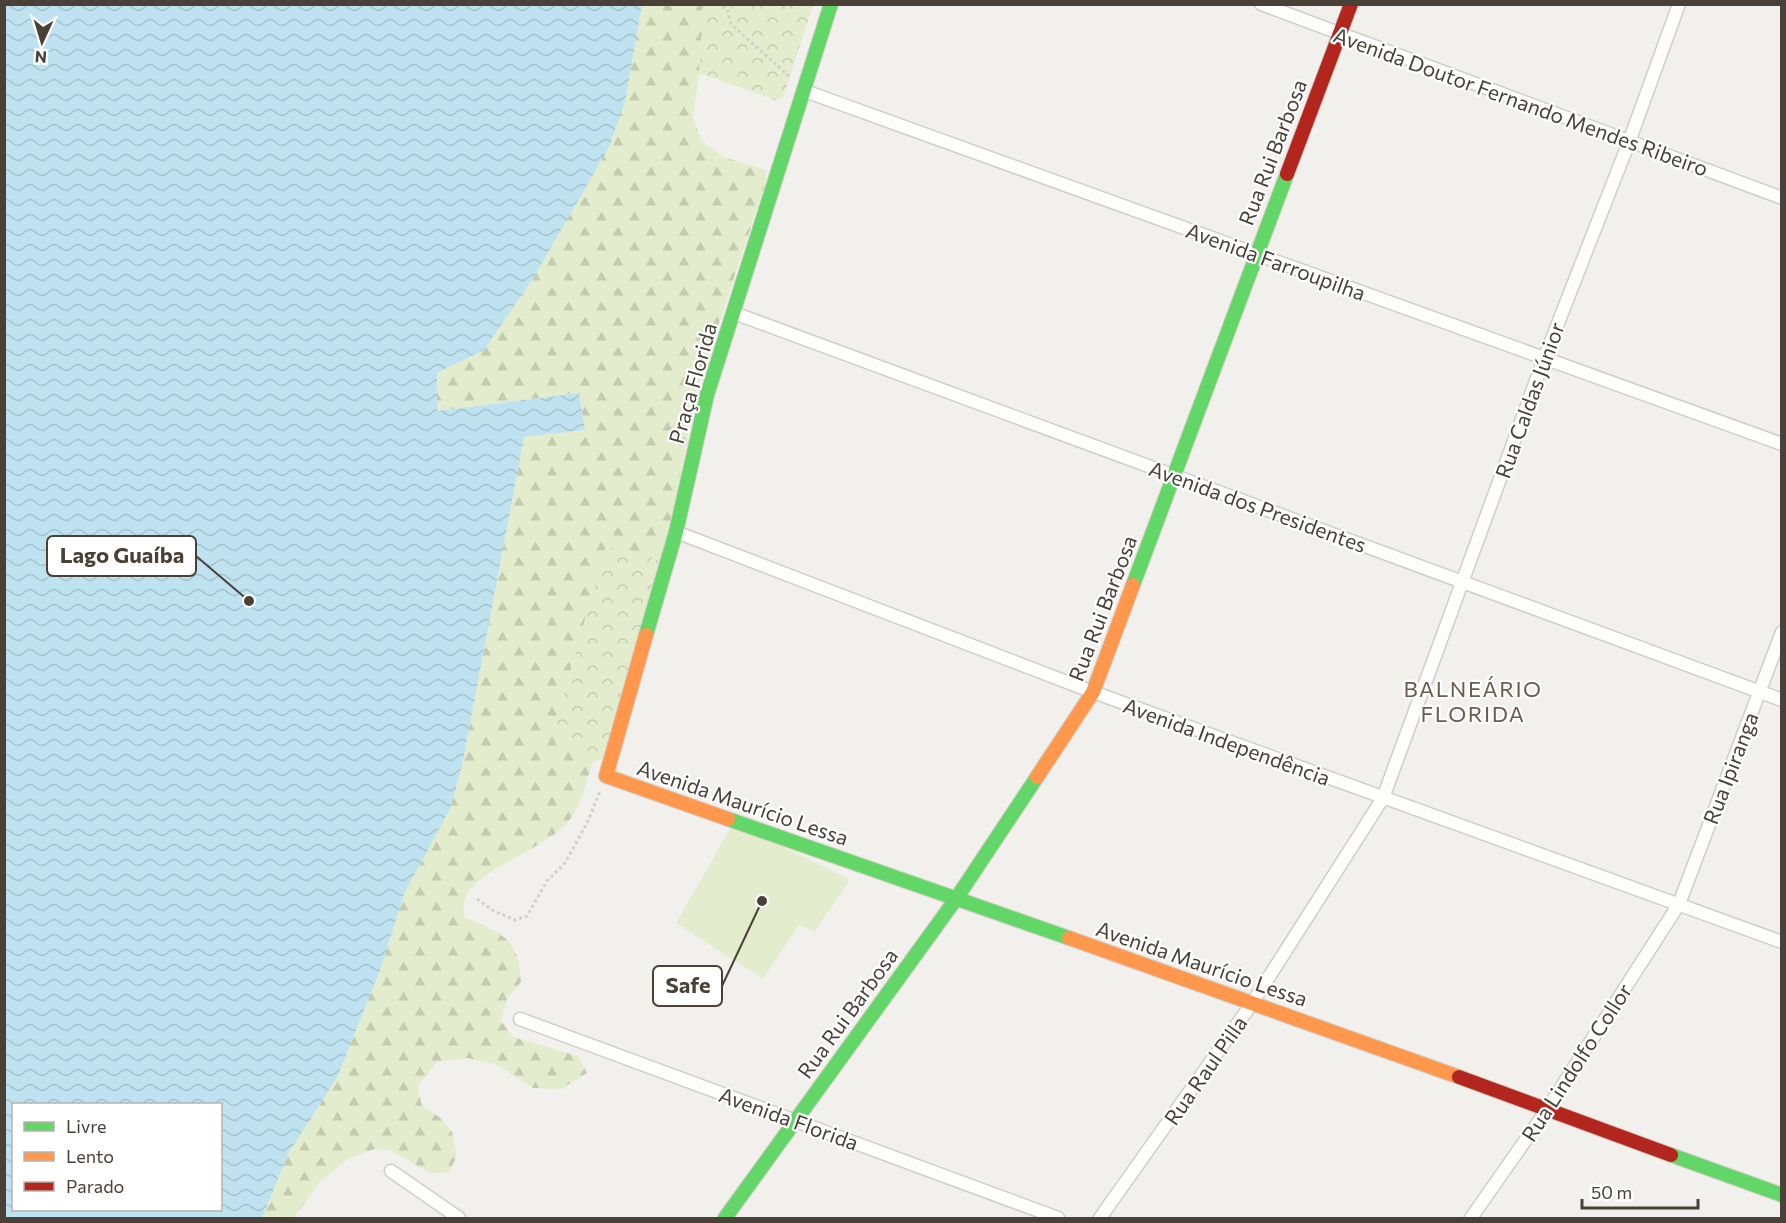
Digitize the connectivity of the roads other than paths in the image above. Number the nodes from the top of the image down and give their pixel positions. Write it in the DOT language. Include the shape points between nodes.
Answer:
graph roads {
  1 [pos="831,4"];
  2 [pos="1261,4"];
  3 [pos="1351,4"];
  4 [pos="1679,4"];
  5 [pos="1340,34"];
  6 [pos="805,92"];
  7 [pos="1629,142"];
  8 [pos="1782,198"];
  9 [pos="1256,254"];
  10 [pos="734,313"];
  11 [pos="1544,359"];
  12 [pos="1782,444"];
  13 [pos="1175,475"];
  14 [pos="676,532"];
  15 [pos="1462,582"];
  16 [pos="1782,632"];
  17 [pos="1093,692"];
  18 [pos="1759,692"];
  19 [pos="1782,700"];
  20 [pos="606,776"];
  21 [pos="1383,798"];
  22 [pos="956,899"];
  23 [pos="1679,904"];
  24 [pos="1782,942"];
  25 [pos="1253,1002"];
  26 [pos="520,1019"];
  27 [pos="1546,1111"];
  28 [pos="795,1120"];
  29 [pos="391,1171"];
  30 [pos="1782,1195"];
  31 [pos="459,1218"];
  32 [pos="725,1218"];
  33 [pos="1058,1218"];
  34 [pos="1100,1218"];
  35 [pos="1471,1218"];
  1 -- 6 [label="street, Praça Florida"];
  2 -- 5 [label="street, Avenida Doutor Fernando Mendes Ribeiro"];
  3 -- 5 [label="street, Rua Rui Barbosa"];
  4 -- 7 [label="street, Rua Caldas Júnior"];
  5 -- 7 [label="street, Avenida Doutor Fernando Mendes Ribeiro"];
  5 -- 9 [label="street, Rua Rui Barbosa"];
  6 -- 9 [label="street, Avenida Farroupilha"];
  6 -- 10 [label="street, Praça Florida"];
  7 -- 8 [label="street, Avenida Doutor Fernando Mendes Ribeiro"];
  7 -- 11 [label="street, Rua Caldas Júnior"];
  9 -- 11 [label="street, Avenida Farroupilha"];
  9 -- 13 [label="street, Rua Rui Barbosa"];
  10 -- 13 [label="street, Avenida dos Presidentes"];
  10 -- 14 [label="street, Praça Florida" via="708,395"];
  11 -- 12 [label="street, Avenida Farroupilha"];
  11 -- 15 [label="street, Rua Caldas Júnior"];
  13 -- 15 [label="street, Avenida dos Presidentes"];
  13 -- 17 [label="street, Rua Rui Barbosa"];
  14 -- 17 [label="street, Avenida Independência"];
  14 -- 20 [label="street, Praça Florida"];
  15 -- 18 [label="street, Avenida dos Presidentes"];
  15 -- 21 [label="street, Rua Caldas Júnior"];
  16 -- 18 [label="street, Rua Ipiranga"];
  17 -- 21 [label="street, Avenida Independência"];
  17 -- 22 [label="street, Rua Rui Barbosa"];
  18 -- 19 [label="street, Avenida dos Presidentes"];
  18 -- 23 [label="street, Rua Ipiranga"];
  20 -- 22 [label="street, Avenida Maurício Lessa"];
  21 -- 23 [label="street, Avenida Independência"];
  21 -- 25 [label="street, Rua Raul Pilla"];
  22 -- 25 [label="street, Avenida Maurício Lessa"];
  22 -- 28 [label="street, Rua Rui Barbosa"];
  23 -- 24 [label="street, Avenida Independência"];
  23 -- 27 [label="street, Rua Lindolfo Collor"];
  25 -- 27 [label="street, Avenida Maurício Lessa"];
  25 -- 34 [label="street, Rua Raul Pilla"];
  26 -- 28 [label="street, Avenida Florida"];
  27 -- 30 [label="street, Avenida Maurício Lessa"];
  27 -- 35 [label="street, Rua Lindolfo Collor"];
  28 -- 32 [label="street, Rua Rui Barbosa"];
  28 -- 33 [label="street, Avenida Florida"];
  29 -- 31 [label="street"];
}
